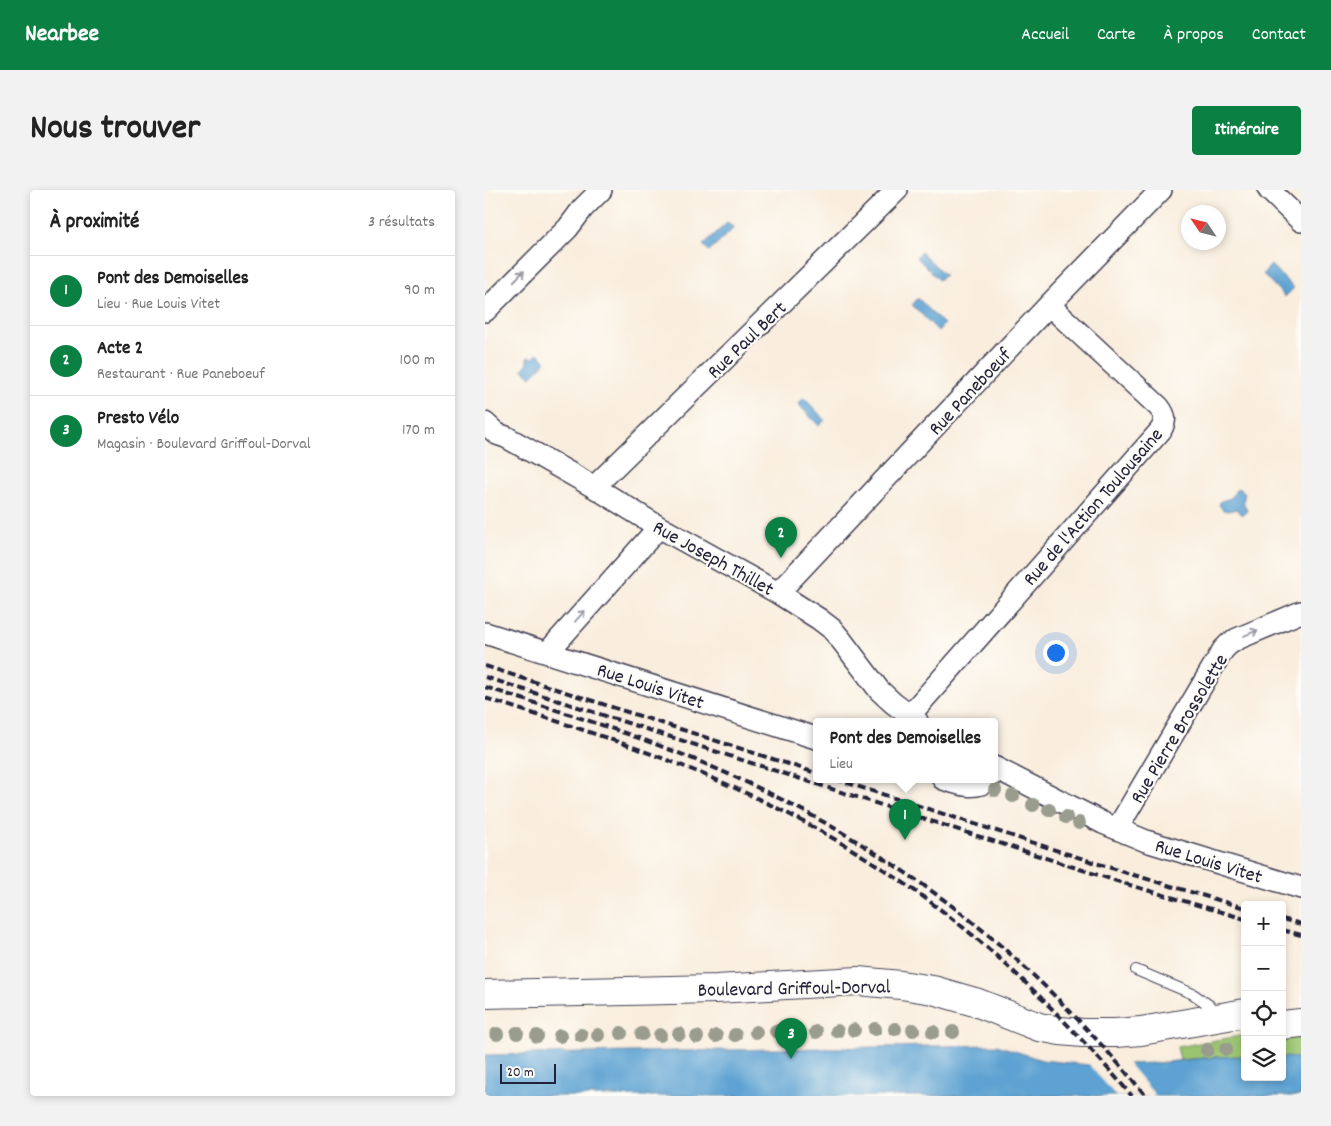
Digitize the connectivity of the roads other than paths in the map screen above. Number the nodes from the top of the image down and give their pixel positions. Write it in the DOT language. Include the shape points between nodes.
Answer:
graph roads {
  1 [pos="601,190"];
  2 [pos="897,190"];
  3 [pos="1161,190"];
  4 [pos="1269,190"];
  5 [pos="1301,221"];
  6 [pos="1049,305"];
  7 [pos="485,311"];
  8 [pos="489,433"];
  9 [pos="594,487"];
  10 [pos="659,527"];
  11 [pos="778,593"];
  12 [pos="1301,612"];
  13 [pos="485,633"];
  14 [pos="548,652"];
  15 [pos="912,718"];
  16 [pos="914,718"];
  17 [pos="813,737"];
  18 [pos="998,774"];
  19 [pos="956,783"];
  20 [pos="985,783"];
  21 [pos="1117,830"];
  22 [pos="1301,888"];
  23 [pos="1136,970"];
  24 [pos="485,994"];
  25 [pos="1301,1005"];
  26 [pos="1286,1006"];
  27 [pos="485,1008"];
  28 [pos="1241,1013"];
  29 [pos="1216,1018"];
  30 [pos="1301,1023"];
  31 [pos="1286,1025"];
  32 [pos="1241,1031"];
  7 -- 1 [label="street, one-way"];
  2 -- 9 [label="street, Rue Paul Bert"];
  3 -- 6 [label="street, Rue Paneboeuf"];
  4 -- 5 [label="street"];
  6 -- 11 [label="street, Rue Paneboeuf"];
  6 -- 16 [label="street, Rue de l'Action Toulousaine" via="1159,407 1165,414 1165,422"];
  8 -- 9 [label="street, Rue Joseph Thillet" via="506,437"];
  9 -- 10 [label="street, Rue Joseph Thillet"];
  10 -- 11 [label="street, Rue Joseph Thillet"];
  14 -- 10 [label="street, one-way"];
  11 -- 15 [label="street, Rue Joseph Thillet" via="831,629 879,690"];
  21 -- 12 [label="street, Rue Pierre Brossolette, one-way" via="1223,650 1237,639"];
  13 -- 14 [label="street, Rue Louis Vitet"];
  14 -- 17 [label="street, Rue Louis Vitet"];
  18 -- 21 [label="street"];
  19 -- 20 [label="street" via="965,786"];
  21 -- 22 [label="street, Rue Louis Vitet"];
  23 -- 29 [label="lane" via="1193,994 1209,1005"];
  24 -- 29 [label="main road, Boulevard Griffoul-Dorval" via="858,981 933,990 978,1003 1039,1027 1060,1031 1141,1031"];
  25 -- 26 [label="main road"];
  27 -- 32 [label="main road, Boulevard Griffoul-Dorval" via="859,997 928,1006 1032,1040 1073,1048 1167,1043"];
  28 -- 29 [label="main road, Boulevard Griffoul-Dorval"];
  30 -- 31 [label="main road"];
}
